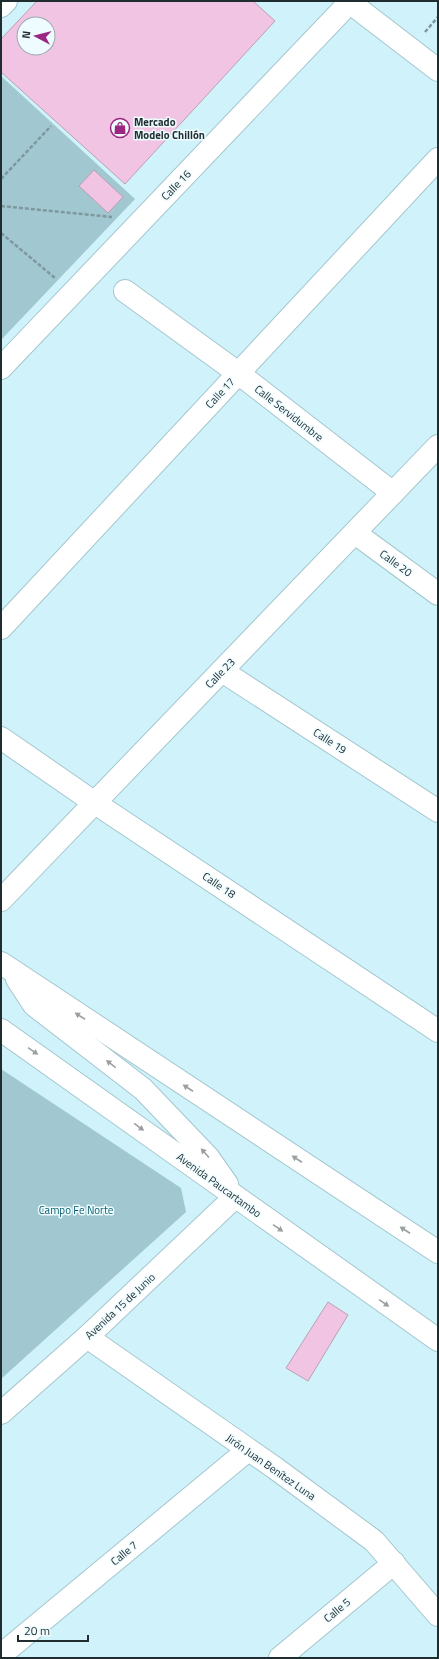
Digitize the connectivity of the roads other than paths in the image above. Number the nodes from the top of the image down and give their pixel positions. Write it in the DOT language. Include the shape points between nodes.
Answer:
graph roads {
  1 [pos="6,1"];
  2 [pos="349,1"];
  3 [pos="1,6"];
  4 [pos="438,70"];
  5 [pos="438,159"];
  6 [pos="125,292"];
  7 [pos="1,368"];
  8 [pos="238,373"];
  9 [pos="438,446"];
  10 [pos="393,493"];
  11 [pos="355,533"];
  12 [pos="438,594"];
  13 [pos="1,628"];
  14 [pos="222,671"];
  15 [pos="1,738"];
  16 [pos="95,803"];
  17 [pos="438,811"];
  18 [pos="1,900"];
  19 [pos="6,967"];
  20 [pos="1,1030"];
  21 [pos="438,1031"];
  22 [pos="235,1197"];
  23 [pos="438,1252"];
  24 [pos="87,1337"];
  25 [pos="438,1340"];
  26 [pos="1,1413"];
  27 [pos="248,1450"];
  28 [pos="394,1563"];
  29 [pos="438,1615"];
  30 [pos="1,1655"];
  31 [pos="280,1658"];
  1 -- 3 [label="street"];
  2 -- 4 [label="street"];
  2 -- 7 [label="street, Calle 16"];
  5 -- 8 [label="street, Calle 17"];
  6 -- 8 [label="street, Calle Servidumbre"];
  8 -- 10 [label="street, Calle Servidumbre"];
  8 -- 13 [label="street, Calle 17"];
  9 -- 10 [label="street, Calle 23"];
  10 -- 11 [label="street, Calle 23"];
  11 -- 12 [label="street, Calle 20"];
  11 -- 14 [label="street, Calle 23"];
  14 -- 16 [label="street, Calle 23"];
  14 -- 17 [label="street, Calle 19"];
  15 -- 16 [label="street, Calle 18"];
  16 -- 18 [label="street, Calle 23"];
  16 -- 21 [label="street, Calle 18"];
  22 -- 19 [label="street, one-way" via="208,1157 143,1089 34,1005"];
  23 -- 19 [label="street, one-way"];
  20 -- 22 [label="street, Avenida Paucartambo, one-way"];
  22 -- 24 [label="street, Avenida 15 de Junio"];
  22 -- 25 [label="street, Avenida Paucartambo, one-way"];
  24 -- 26 [label="street, Avenida 15 de Junio"];
  24 -- 27 [label="street, Jirón Juan Benítez Luna"];
  27 -- 28 [label="street, Jirón Juan Benítez Luna" via="374,1541"];
  27 -- 30 [label="street, Calle 7"];
  28 -- 29 [label="street, Jirón Juan Benítez Luna"];
  28 -- 31 [label="street, Calle 5"];
}
